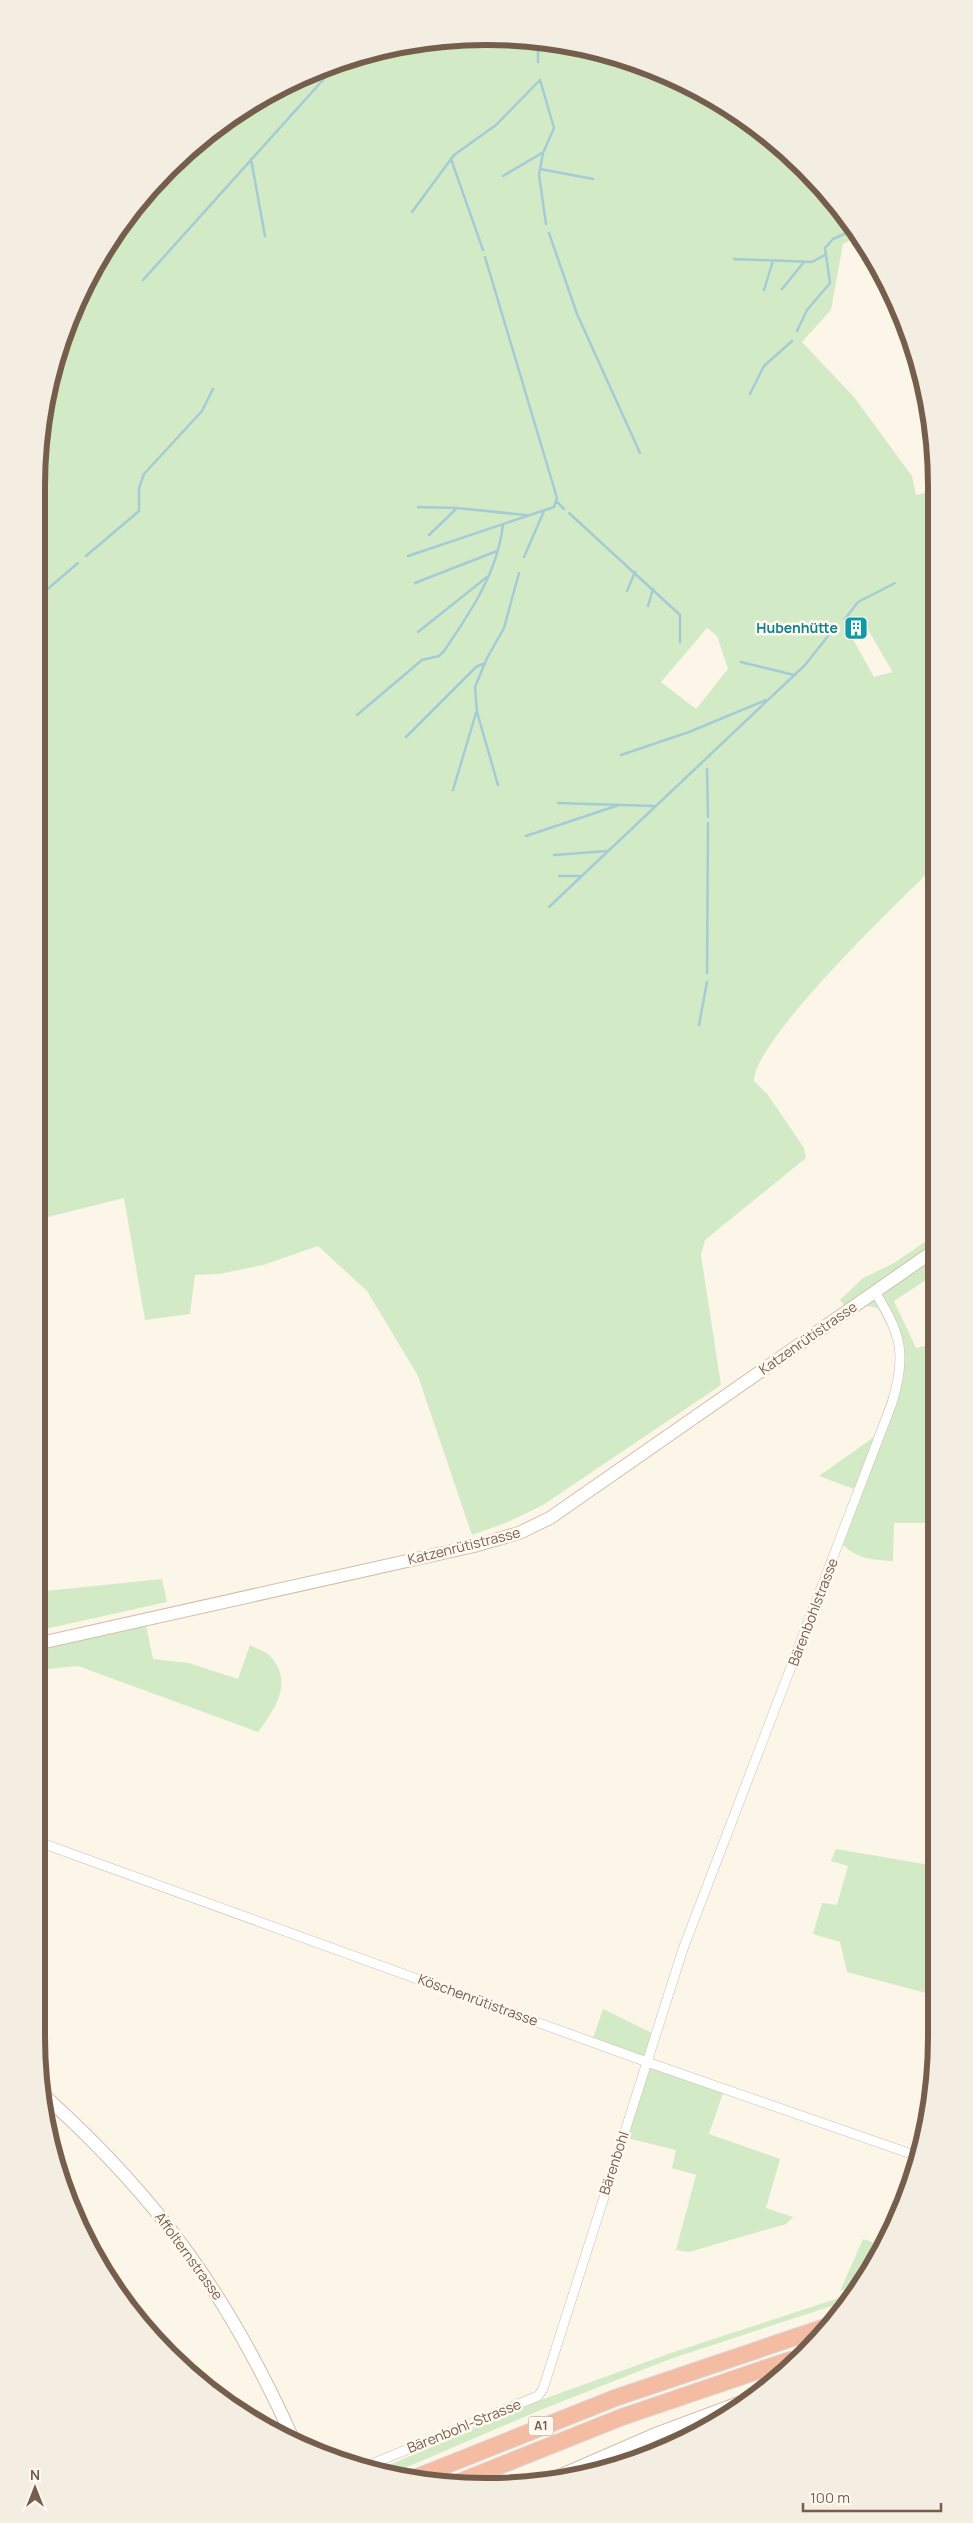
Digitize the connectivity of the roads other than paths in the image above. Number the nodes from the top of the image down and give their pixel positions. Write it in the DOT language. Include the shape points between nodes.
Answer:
graph roads {
  1 [pos="928,1255"];
  2 [pos="875,1292"];
  3 [pos="45,1642"];
  4 [pos="45,1843"];
  5 [pos="691,1930"];
  6 [pos="647,2062"];
  7 [pos="50,2102"];
  8 [pos="912,2154"];
  9 [pos="816,2330"];
  10 [pos="785,2362"];
  11 [pos="538,2396"];
  12 [pos="726,2407"];
  13 [pos="289,2431"];
  14 [pos="373,2463"];
  15 [pos="573,2470"];
  16 [pos="426,2474"];
  17 [pos="470,2477"];
  1 -- 2 [label="street, Katzenrütistrasse"];
  2 -- 3 [label="street, Katzenrütistrasse" via="532,1528 474,1546"];
  2 -- 5 [label="street, Bärenbohlstrasse" via="898,1334 900,1380"];
  4 -- 6 [label="street, Köschenrütistrasse"];
  5 -- 6 [label="street, Bärenbohl"];
  6 -- 8 [label="street, Köschenrütistrasse"];
  6 -- 11 [label="street, Bärenbohl"];
  7 -- 13 [label="street, Affolternstrasse" via="112,2161 193,2257 247,2345"];
  9 -- 16 [label="highway, A1" via="615,2398"];
  10 -- 17 [label="highway, A1" via="622,2417"];
  11 -- 14 [label="street, Bärenbohl-Strasse"];
  12 -- 15 [label="street"];
}
